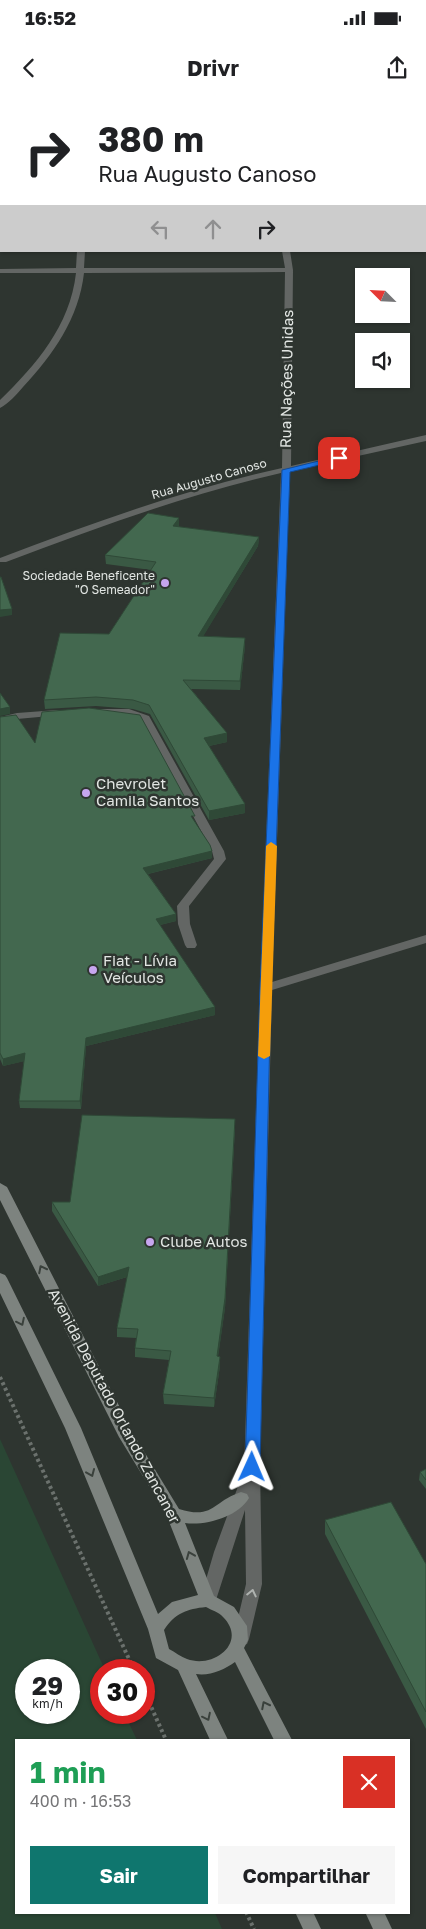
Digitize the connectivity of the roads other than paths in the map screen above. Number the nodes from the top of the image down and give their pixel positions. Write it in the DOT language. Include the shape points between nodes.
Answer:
graph roads {
  1 [pos="81,252"];
  2 [pos="286,252"];
  3 [pos="81,269"];
  4 [pos="0,270"];
  5 [pos="289,270"];
  6 [pos="0,405"];
  7 [pos="426,438"];
  8 [pos="286,470"];
  9 [pos="4,560"];
  10 [pos="87,712"];
  11 [pos="69,713"];
  12 [pos="0,720"];
  13 [pos="426,939"];
  14 [pos="191,945"];
  15 [pos="266,988"];
  16 [pos="0,1187"];
  17 [pos="0,1278"];
  18 [pos="252,1467"];
  19 [pos="241,1498"];
  20 [pos="173,1513"];
  21 [pos="208,1600"];
  22 [pos="156,1629"];
  23 [pos="239,1645"];
  24 [pos="185,1668"];
  25 [pos="219,1739"];
  26 [pos="283,1739"];
  27 [pos="373,1914"];
  28 [pos="374,1914"];
  29 [pos="376,1929"];
  30 [pos="383,1929"];
  1 -- 3 [label="street"];
  2 -- 5 [label="street, Rua Nações Unidas"];
  3 -- 4 [label="street"];
  3 -- 5 [label="street"];
  3 -- 6 [label="street" via="72,312 44,361"];
  5 -- 8 [label="street, Rua Nações Unidas"];
  7 -- 8 [label="street, Rua Augusto Canoso"];
  8 -- 9 [label="street, Rua Augusto Canoso" via="244,479 94,526"];
  8 -- 15 [label="street, Rua Nações Unidas"];
  10 -- 14 [label="street" via="129,712 145,718 218,850 220,859 183,906 184,924"];
  11 -- 12 [label="street"];
  13 -- 15 [label="street"];
  15 -- 18 [label="street, Rua Nações Unidas"];
  20 -- 16 [label="main road, Avenida Deputado Orlando Zancaner, one-way" via="127,1437"];
  17 -- 22 [label="main road, one-way" via="72,1428"];
  18 -- 19 [label="street, Rua Nações Unidas"];
  23 -- 18 [label="street, Rua Nações Unidas, one-way" via="254,1584"];
  19 -- 20 [label="main road" via="212,1517 192,1520"];
  19 -- 21 [label="street, Rua Nações Unidas"];
  21 -- 20 [label="main road, Avenida Deputado Orlando Zancaner, one-way"];
  21 -- 22 [label="main road" via="182,1604 165,1614"];
  21 -- 23 [label="main road" via="232,1613 238,1625"];
  22 -- 24 [label="main road" via="162,1653"];
  23 -- 24 [label="main road" via="224,1662 206,1669"];
  26 -- 23 [label="main road, one-way"];
  24 -- 25 [label="main road, one-way"];
  27 -- 29 [label="main road"];
  28 -- 30 [label="main road"];
}
